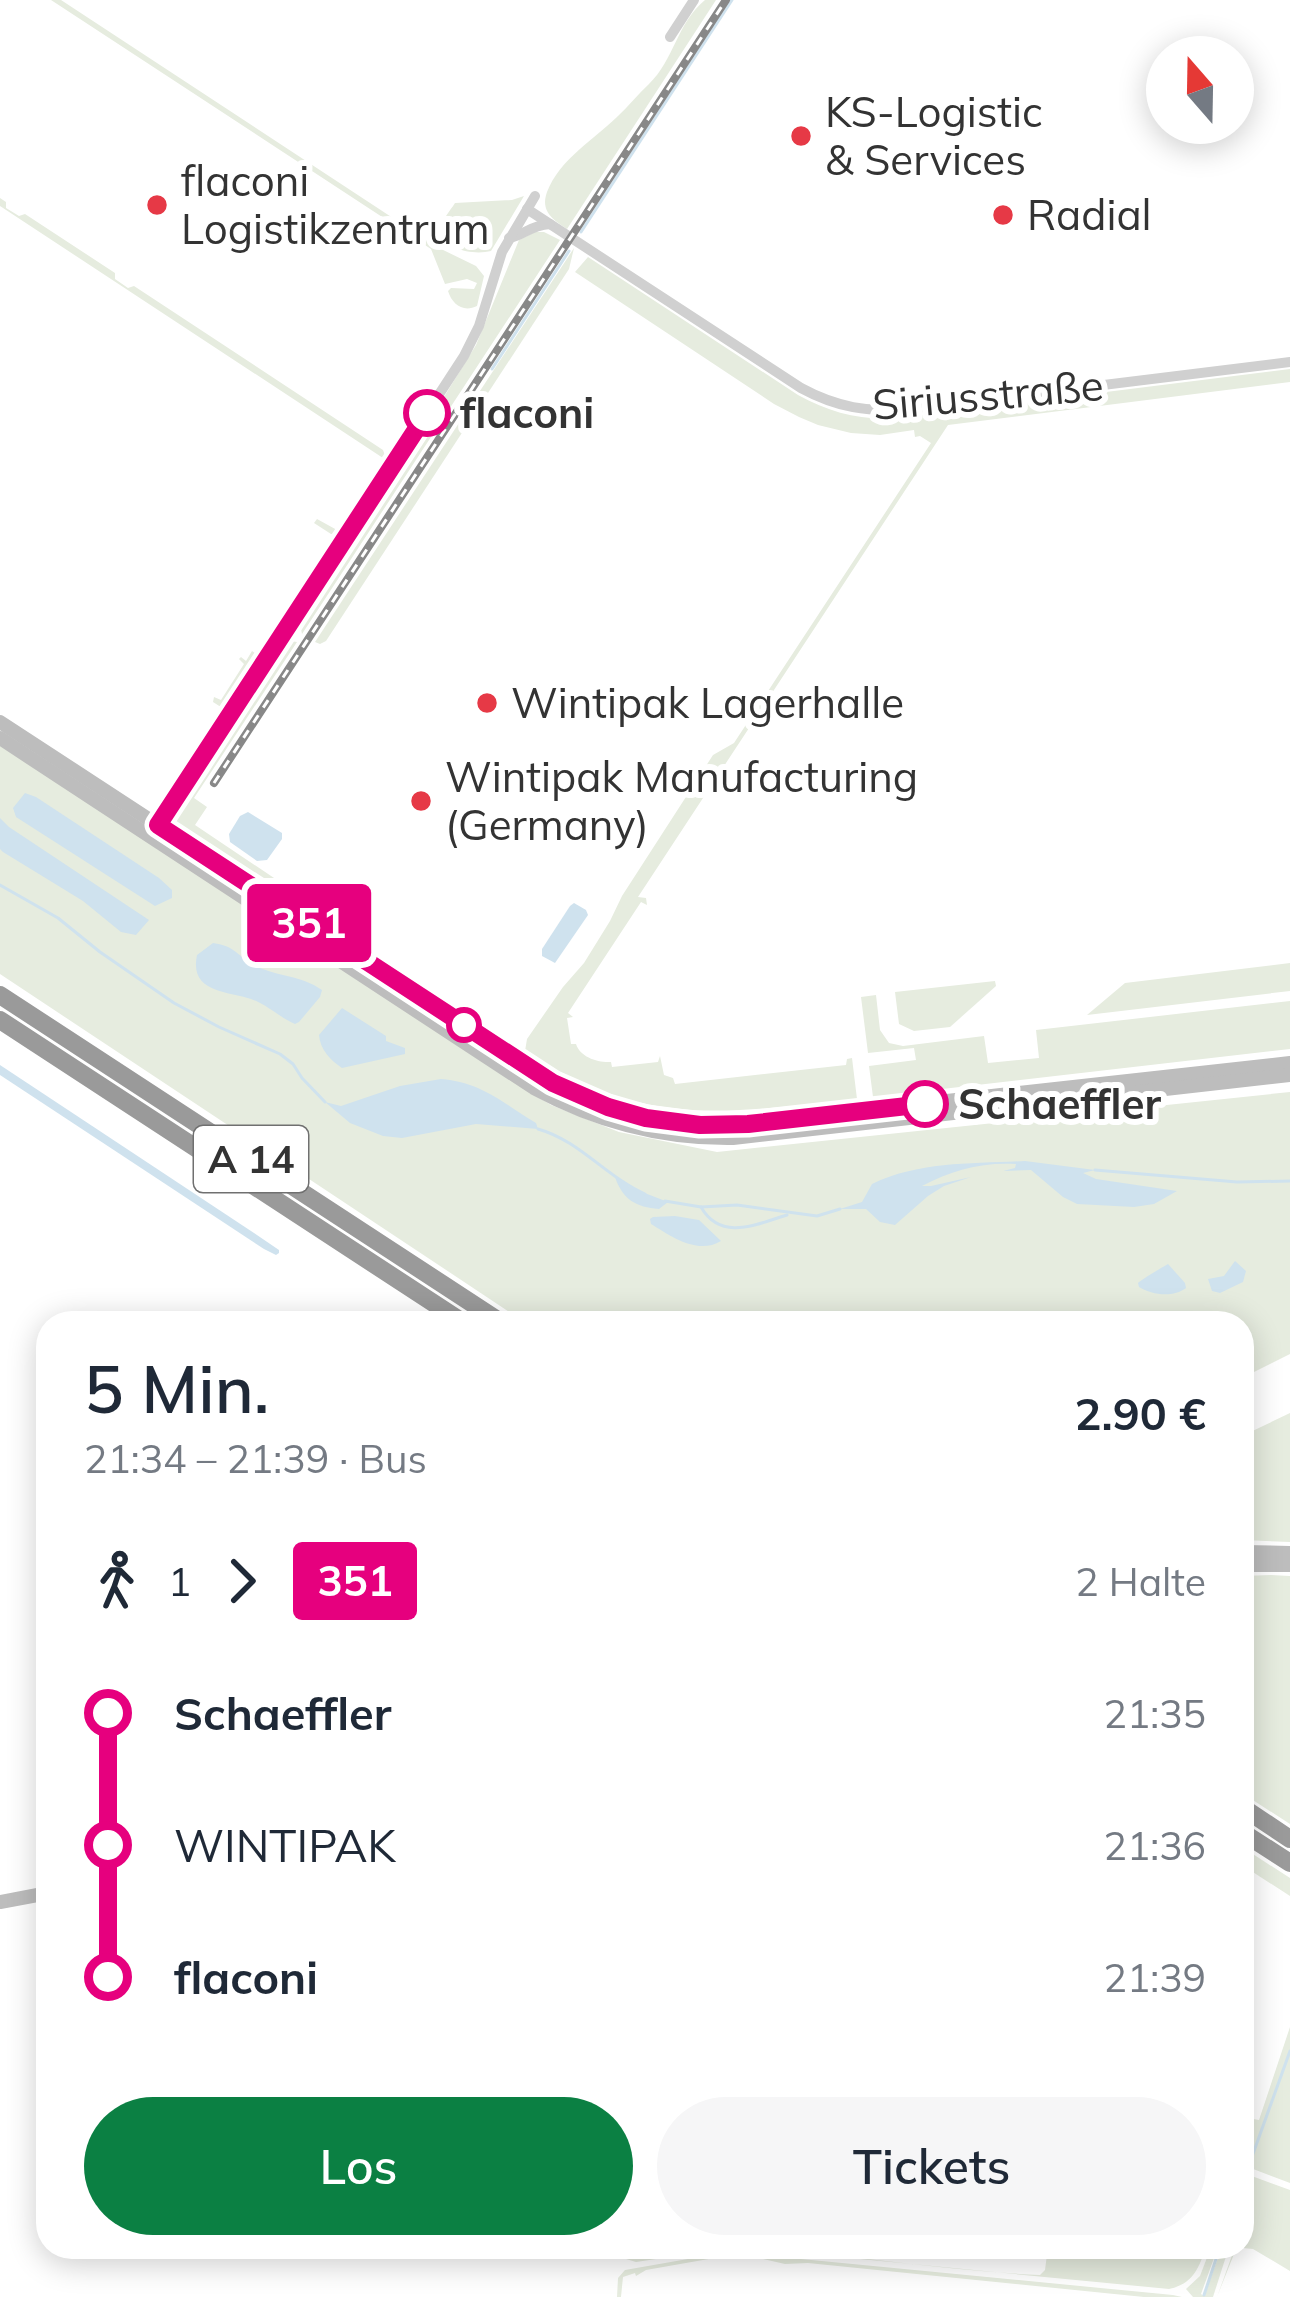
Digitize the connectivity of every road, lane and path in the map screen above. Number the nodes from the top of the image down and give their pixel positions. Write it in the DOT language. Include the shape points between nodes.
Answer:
graph roads {
  1 [pos="694,0"];
  2 [pos="670,38"];
  3 [pos="535,196"];
  4 [pos="526,208"];
  5 [pos="550,224"];
  6 [pos="509,238"];
  7 [pos="1290,362"];
  8 [pos="0,722"];
  9 [pos="0,738"];
  10 [pos="154,831"];
  11 [pos="0,994"];
  12 [pos="0,1020"];
  13 [pos="1290,1063"];
  14 [pos="1290,1075"];
  15 [pos="446,1311"];
  16 [pos="484,1311"];
  17 [pos="1254,1552"];
  18 [pos="1290,1553"];
  19 [pos="1254,1565"];
  20 [pos="1290,1565"];
  21 [pos="1254,1815"];
  22 [pos="1290,1839"];
  23 [pos="1254,1840"];
  24 [pos="1290,1863"];
  25 [pos="36,1896"];
  26 [pos="0,1903"];
  1 -- 2 [label="street"];
  3 -- 4 [label="street"];
  4 -- 5 [label="street, Siriusstraße"];
  4 -- 6 [label="street"];
  5 -- 6 [label="street"];
  5 -- 7 [label="street, Siriusstraße" via="801,388 860,410"];
  6 -- 10 [label="street" via="464,356"];
  8 -- 10 [label="street"];
  9 -- 10 [label="street"];
  10 -- 13 [label="street" via="553,1083 646,1118 748,1124"];
  10 -- 14 [label="street" via="534,1088 646,1132 734,1138"];
  11 -- 16 [label="highway, A 14"];
  12 -- 15 [label="highway, A 14"];
  17 -- 18 [label="street"];
  19 -- 20 [label="street"];
  21 -- 22 [label="highway"];
  23 -- 24 [label="highway"];
  25 -- 26 [label="street"];
}
